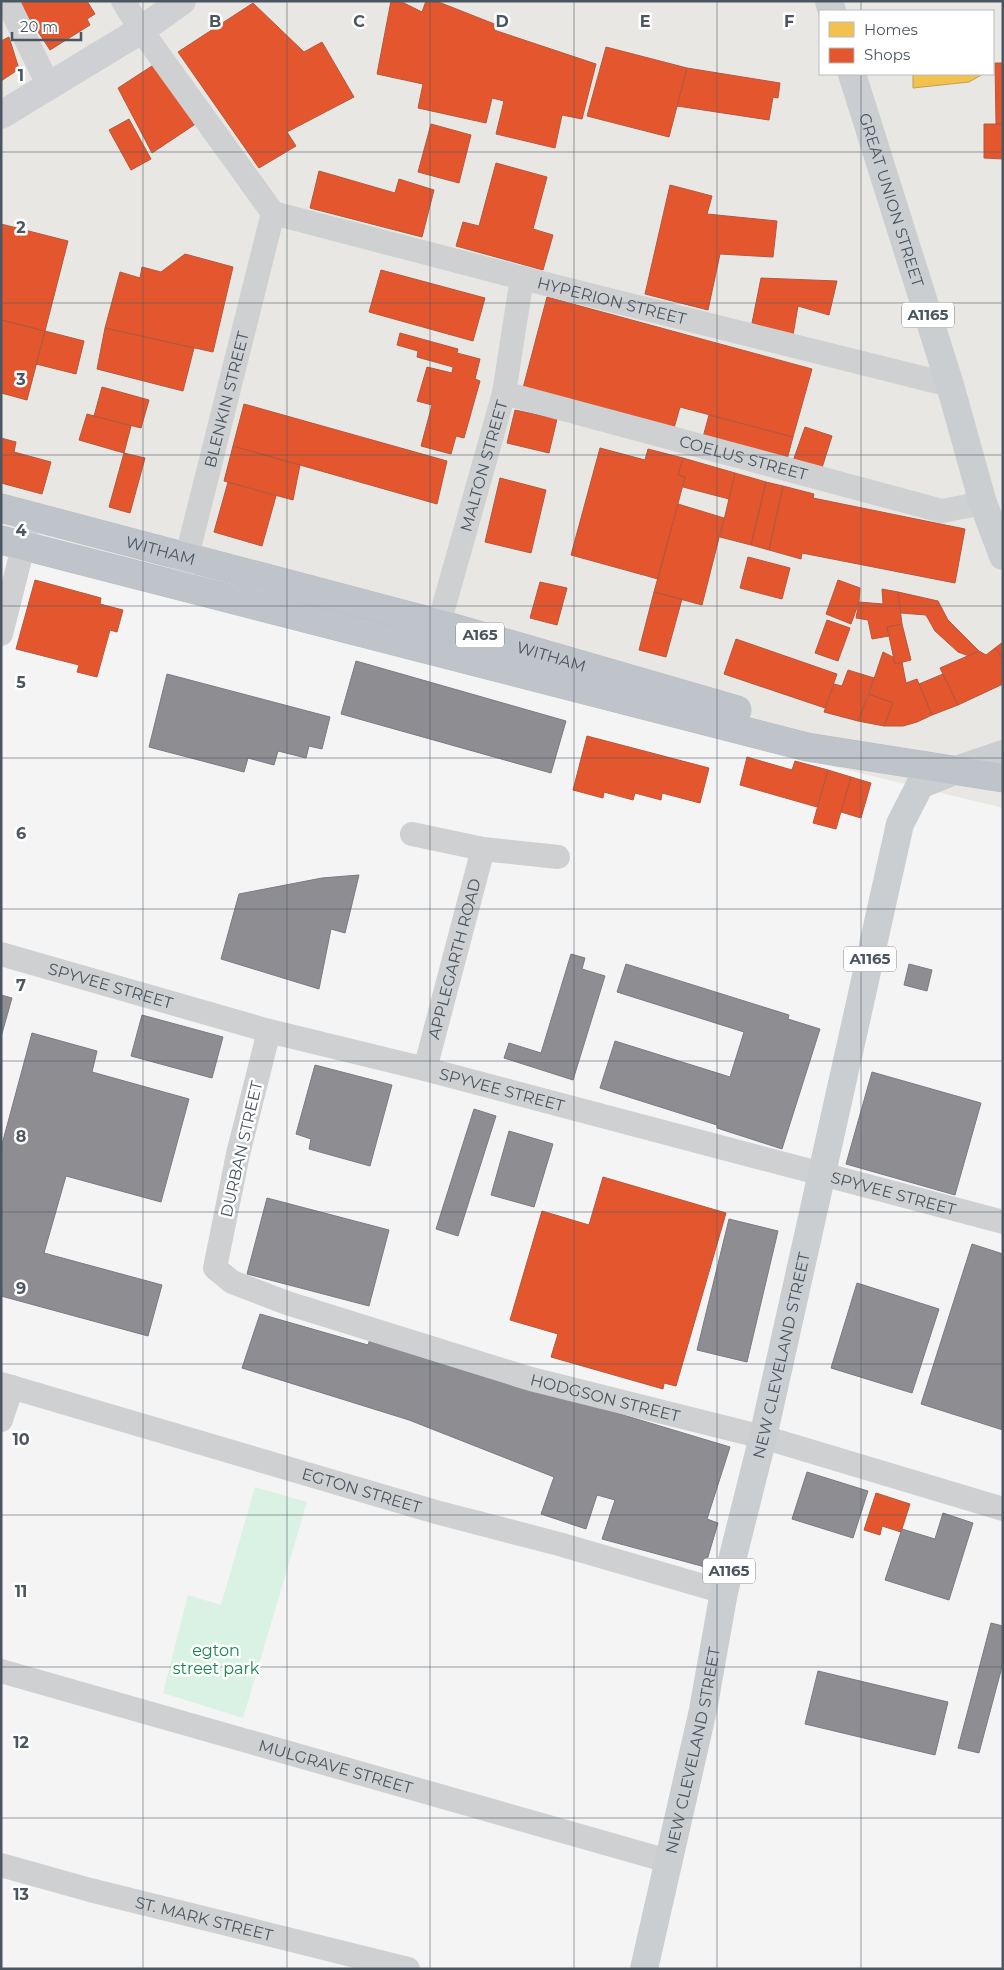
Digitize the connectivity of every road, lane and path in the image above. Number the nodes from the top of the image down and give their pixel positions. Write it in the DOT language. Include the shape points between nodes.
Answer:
graph roads {
  1 [pos="7,1"];
  2 [pos="123,1"];
  3 [pos="182,1"];
  4 [pos="140,30"];
  5 [pos="852,75"];
  6 [pos="48,86"];
  7 [pos="1,115"];
  8 [pos="273,213"];
  9 [pos="522,278"];
  10 [pos="950,385"];
  11 [pos="504,394"];
  12 [pos="983,503"];
  13 [pos="1,508"];
  14 [pos="31,515"];
  15 [pos="12,543"];
  16 [pos="186,556"];
  17 [pos="1003,556"];
  18 [pos="180,585"];
  19 [pos="440,624"];
  20 [pos="1,634"];
  21 [pos="431,649"];
  22 [pos="1003,754"];
  23 [pos="956,770"];
  24 [pos="1003,778"];
  25 [pos="412,834"];
  26 [pos="483,849"];
  27 [pos="558,857"];
  28 [pos="1,954"];
  29 [pos="269,1030"];
  30 [pos="425,1070"];
  31 [pos="822,1175"];
  32 [pos="1003,1222"];
  33 [pos="215,1268"];
  34 [pos="6,1386"];
  35 [pos="1,1420"];
  36 [pos="763,1437"];
  37 [pos="1003,1509"];
  38 [pos="724,1592"];
  39 [pos="1,1671"];
  40 [pos="668,1861"];
  41 [pos="1,1865"];
  42 [pos="408,1969"];
  43 [pos="644,1969"];
  1 -- 6 [label="street"];
  2 -- 4 [label="street"];
  3 -- 4 [label="street"];
  4 -- 6 [label="street"];
  4 -- 8 [label="street"];
  5 -- 10 [label="main road, GREAT UNION STREET / A1165"];
  6 -- 7 [label="street"];
  8 -- 9 [label="street, HYPERION STREET"];
  8 -- 16 [label="street, BLENKIN STREET"];
  9 -- 10 [label="street, HYPERION STREET"];
  9 -- 11 [label="street, MALTON STREET"];
  10 -- 12 [label="main road, GREAT UNION STREET / A1165"];
  11 -- 12 [label="street, COELUS STREET" via="942,511"];
  11 -- 19 [label="street, MALTON STREET"];
  12 -- 17 [label="main road, GREAT UNION STREET / A1165"];
  13 -- 14 [label="highway, WITHAM / A165"];
  14 -- 15 [label="street"];
  14 -- 16 [label="highway, WITHAM / A165"];
  15 -- 18 [label="highway, WITHAM / A165"];
  15 -- 20 [label="street"];
  16 -- 18 [label="street, BLENKIN STREET"];
  16 -- 19 [label="highway, WITHAM / A165"];
  18 -- 21 [label="highway, WITHAM / A165"];
  19 -- 21 [label="street, MALTON STREET"];
  19 -- 23 [label="highway, WITHAM / A165" via="788,726"];
  21 -- 23 [label="highway, WITHAM / A165" via="807,747"];
  22 -- 23 [label="main road, A1165"];
  23 -- 24 [label="highway, WITHAM / A165"];
  23 -- 31 [label="main road, NEW CLEVELAND STREET / A1165" via="920,785 900,824"];
  25 -- 26 [label="street"];
  26 -- 27 [label="street"];
  26 -- 30 [label="street, APPLEGARTH ROAD"];
  28 -- 29 [label="street, SPYVEE STREET"];
  29 -- 30 [label="street, SPYVEE STREET"];
  29 -- 33 [label="street, DURBAN STREET" via="238,1154"];
  30 -- 31 [label="street, SPYVEE STREET"];
  31 -- 32 [label="street, SPYVEE STREET"];
  31 -- 36 [label="main road, NEW CLEVELAND STREET / A1165"];
  33 -- 36 [label="street, HODGSON STREET" via="232,1282 287,1303 521,1376"];
  34 -- 35 [label="street"];
  34 -- 38 [label="street, EGTON STREET" via="436,1512"];
  36 -- 37 [label="street, HODGSON STREET"];
  36 -- 38 [label="main road, NEW CLEVELAND STREET / A1165"];
  38 -- 40 [label="main road, NEW CLEVELAND STREET / A1165" via="703,1710"];
  39 -- 40 [label="street, MULGRAVE STREET"];
  40 -- 43 [label="main road, NEW CLEVELAND STREET / A1165"];
  41 -- 42 [label="street, ST. MARK STREET"];
}
